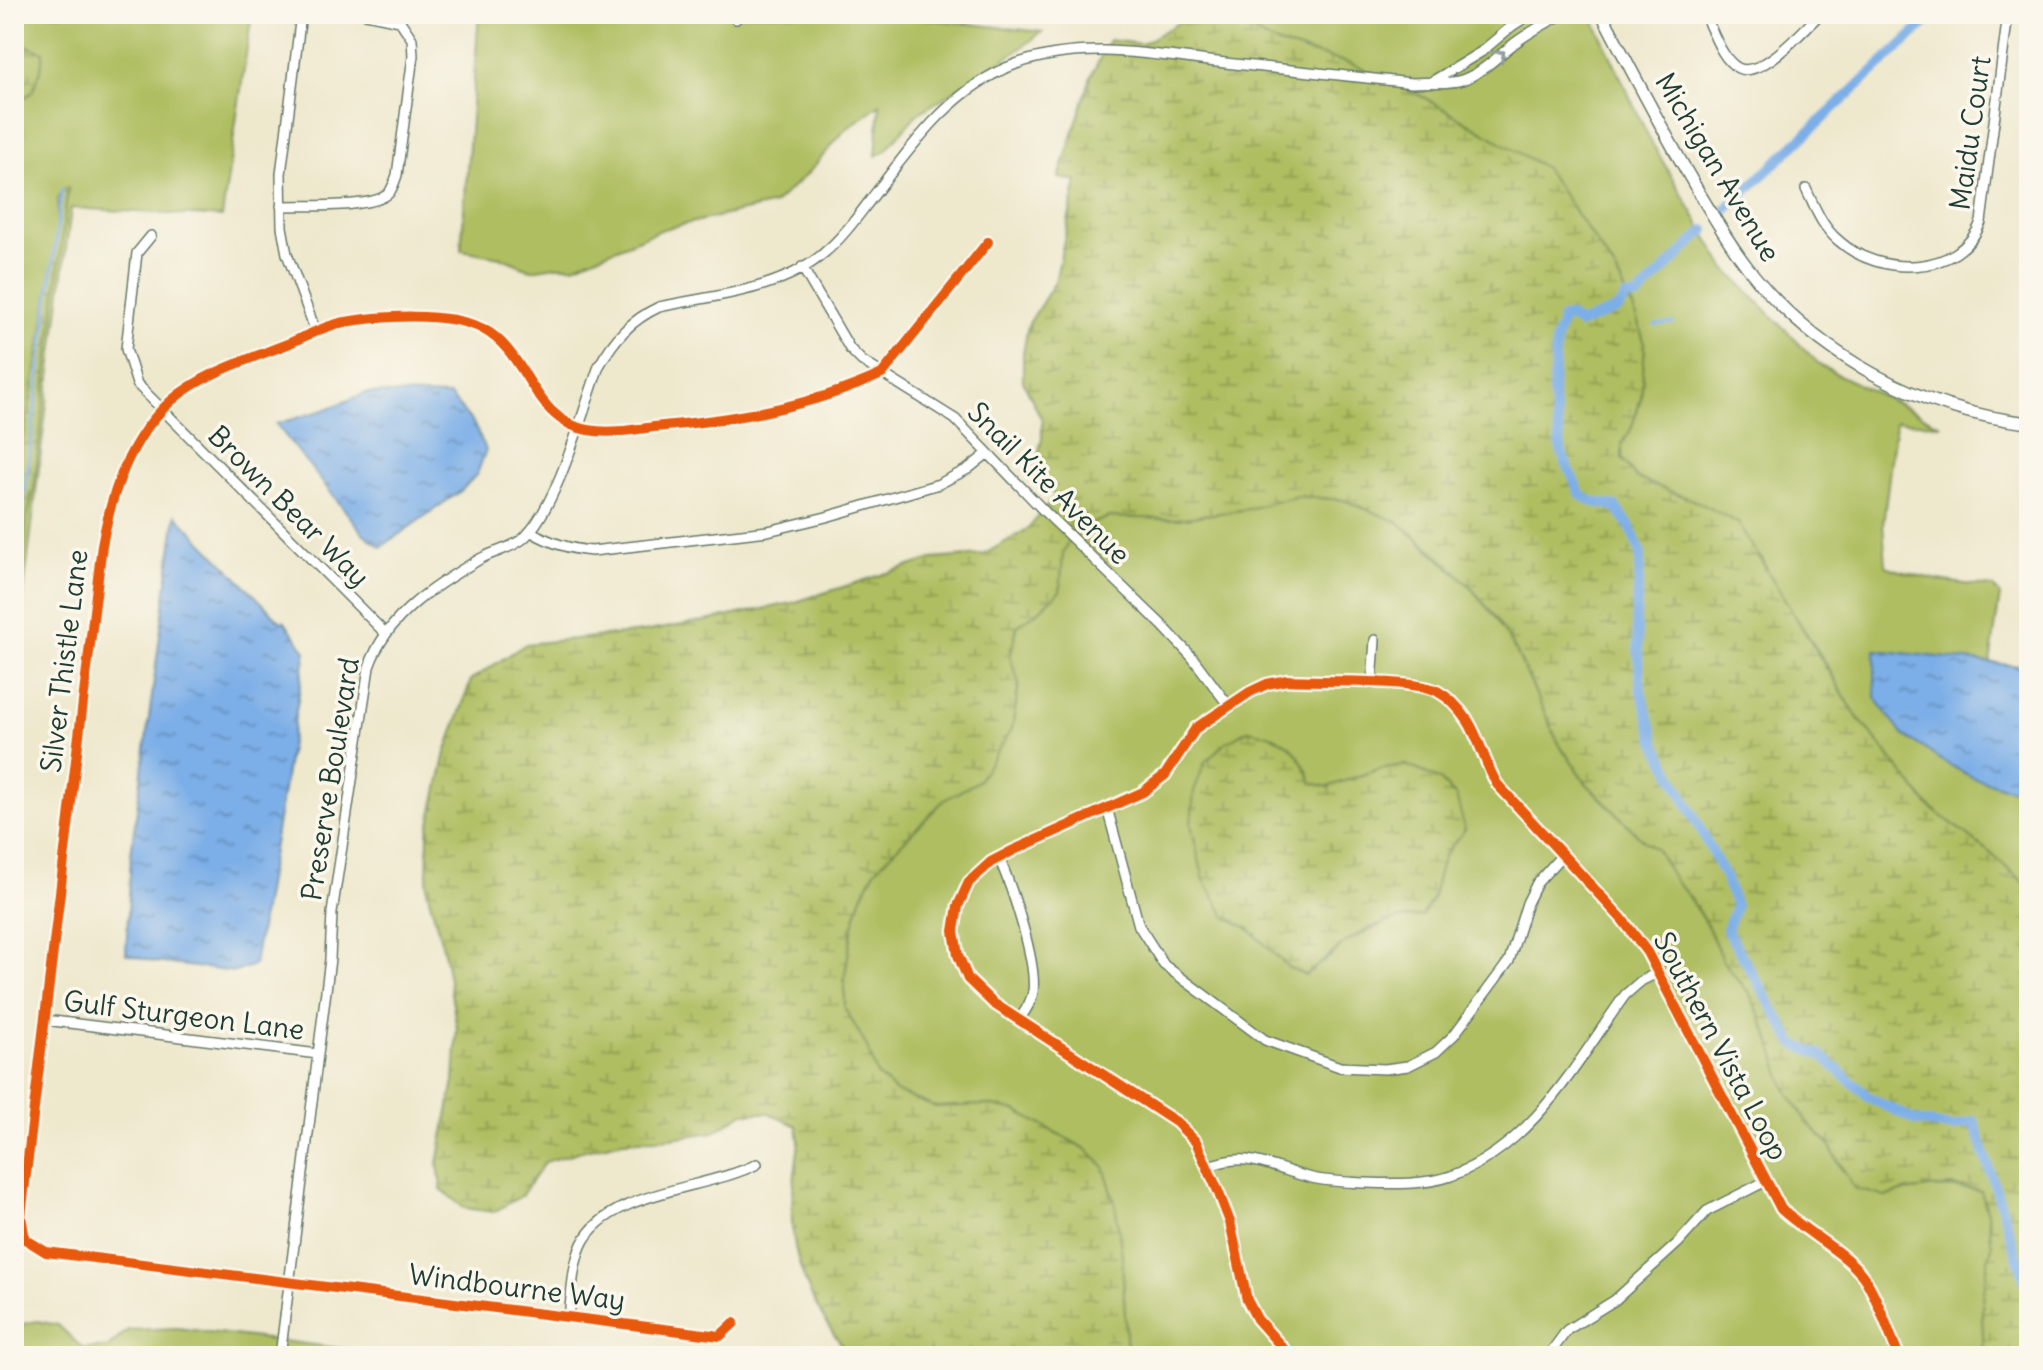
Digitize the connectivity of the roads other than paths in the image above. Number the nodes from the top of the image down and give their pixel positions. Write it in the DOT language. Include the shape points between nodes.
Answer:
graph roads {
  1 [pos="301,14"];
  2 [pos="366,14"];
  3 [pos="1531,14"];
  4 [pos="1563,14"];
  5 [pos="1602,14"];
  6 [pos="1704,14"];
  7 [pos="1820,14"];
  8 [pos="2008,14"];
  9 [pos="1433,81"];
  10 [pos="1806,189"];
  11 [pos="281,206"];
  12 [pos="151,236"];
  13 [pos="988,242"];
  14 [pos="802,267"];
  15 [pos="316,332"];
  16 [pos="882,374"];
  17 [pos="162,411"];
  18 [pos="2029,423"];
  19 [pos="577,427"];
  20 [pos="988,453"];
  21 [pos="530,531"];
  22 [pos="385,633"];
  23 [pos="1375,640"];
  24 [pos="1372,684"];
  25 [pos="1229,706"];
  26 [pos="1107,808"];
  27 [pos="1563,854"];
  28 [pos="999,858"];
  29 [pos="1657,973"];
  30 [pos="45,1020"];
  31 [pos="1019,1020"];
  32 [pos="318,1054"];
  33 [pos="757,1164"];
  34 [pos="1207,1167"];
  35 [pos="1766,1181"];
  36 [pos="290,1282"];
  37 [pos="569,1317"];
  38 [pos="734,1323"];
  39 [pos="280,1356"];
  40 [pos="1290,1356"];
  41 [pos="1548,1356"];
  42 [pos="1899,1356"];
  1 -- 11 [label="street"];
  2 -- 11 [label="street" via="400,21 412,39 397,175 390,192 359,203"];
  3 -- 9 [label="street"];
  9 -- 4 [label="street, Preserve Boulevard, one-way" via="1464,79"];
  5 -- 18 [label="street, Michigan Avenue" via="1656,120 1730,244 1786,311 1897,388 1952,409"];
  6 -- 7 [label="street" via="1726,56 1746,70 1770,61"];
  8 -- 10 [label="street, Maidu Court" via="1981,222 1966,247 1934,263 1876,263 1823,225"];
  9 -- 14 [label="street, Preserve Boulevard" via="1113,51 1062,52 1015,65 951,103 849,227 824,254"];
  11 -- 15 [label="street" via="287,254"];
  12 -- 17 [label="street, Brown Bear Way" via="137,253 126,349 137,384"];
  13 -- 16 [label="street"];
  14 -- 16 [label="street, Snail Kite Avenue" via="850,349"];
  14 -- 19 [label="street, Preserve Boulevard" via="763,284 642,315 605,356"];
  15 -- 17 [label="street, Silver Thistle Lane" via="194,384"];
  15 -- 19 [label="street, Silver Thistle Lane" via="367,319 449,317 466,322 498,338 553,415"];
  16 -- 19 [label="street" via="793,405 726,420 615,431"];
  16 -- 20 [label="street, Snail Kite Avenue" via="955,419"];
  17 -- 22 [label="street, Brown Bear Way"];
  17 -- 30 [label="street, Silver Thistle Lane" via="141,436 110,502"];
  19 -- 21 [label="street, Preserve Boulevard" via="553,491"];
  20 -- 21 [label="street" via="939,484 768,531 592,551 547,542"];
  20 -- 25 [label="street, Snail Kite Avenue" via="1162,625"];
  21 -- 22 [label="street, Preserve Boulevard" via="414,603"];
  22 -- 32 [label="street, Preserve Boulevard" via="369,667 332,913"];
  23 -- 24 [label="street"];
  24 -- 25 [label="street, Southern Vista Loop" via="1287,680 1259,688"];
  24 -- 27 [label="street, Southern Vista Loop" via="1435,690 1453,701 1470,724 1497,784"];
  25 -- 26 [label="street, Southern Vista Loop" via="1196,728 1165,775"];
  26 -- 27 [label="street" via="1139,926 1164,965 1265,1040 1340,1067 1408,1066 1436,1052 1454,1035 1509,961 1537,883"];
  26 -- 28 [label="street, Southern Vista Loop"];
  27 -- 29 [label="street, Southern Vista Loop" via="1622,919"];
  28 -- 31 [label="street" via="1032,964 1031,1002"];
  28 -- 31 [label="street, Southern Vista Loop" via="969,882 954,931 968,979"];
  29 -- 34 [label="street" via="1625,995 1543,1110 1513,1141 1449,1177 1396,1184 1349,1182 1239,1158"];
  29 -- 35 [label="street, Southern Vista Loop"];
  30 -- 32 [label="street, Gulf Sturgeon Lane"];
  30 -- 36 [label="street, Silver Thistle Lane" via="21,1216 25,1239 46,1252"];
  31 -- 34 [label="street, Southern Vista Loop" via="1176,1122 1196,1142"];
  32 -- 36 [label="street, Preserve Boulevard"];
  33 -- 37 [label="street" via="615,1210 593,1226 581,1246"];
  34 -- 40 [label="street, Southern Vista Loop" via="1230,1222 1247,1300"];
  35 -- 41 [label="street" via="1707,1211 1615,1300 1567,1330"];
  35 -- 42 [label="street, Southern Vista Loop" via="1781,1209 1799,1227 1864,1278"];
  36 -- 37 [label="street, Windbourne Way"];
  36 -- 39 [label="street, Preserve Boulevard"];
  37 -- 38 [label="street, Windbourne Way" via="720,1336"];
}
